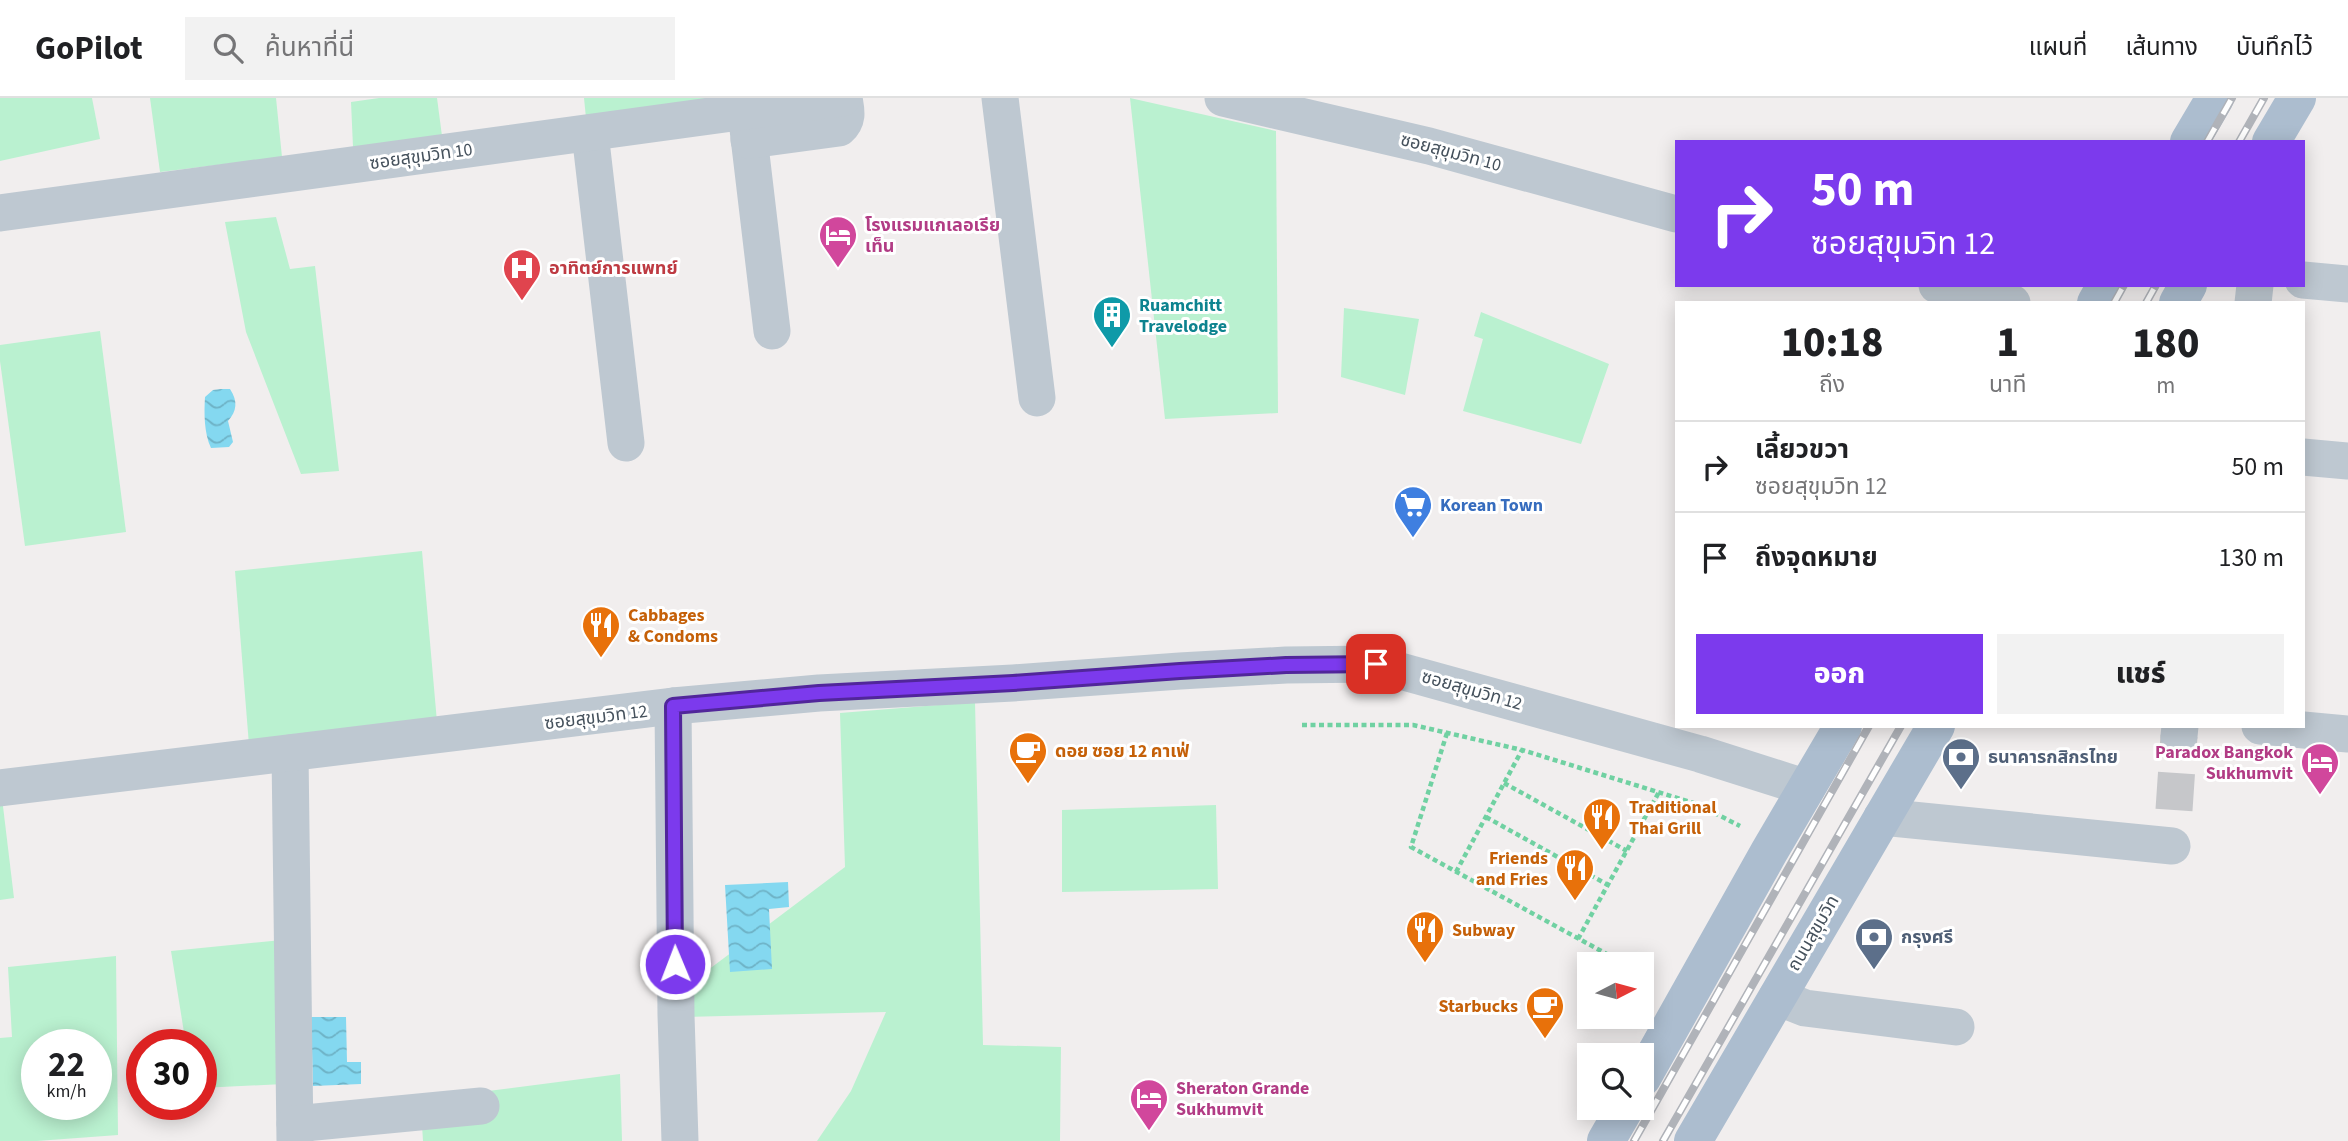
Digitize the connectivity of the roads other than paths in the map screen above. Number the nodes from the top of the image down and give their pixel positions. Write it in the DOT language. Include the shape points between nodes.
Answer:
graph roads {
  1 [pos="843,98"];
  2 [pos="1000,98"];
  3 [pos="1223,98"];
  4 [pos="2215,98"];
  5 [pos="2297,98"];
  6 [pos="748,126"];
  7 [pos="590,133"];
  8 [pos="2190,140"];
  9 [pos="2272,140"];
  10 [pos="0,213"];
  11 [pos="1675,214"];
  12 [pos="2305,280"];
  13 [pos="2348,285"];
  14 [pos="1945,287"];
  15 [pos="2004,301"];
  16 [pos="772,331"];
  17 [pos="1037,398"];
  18 [pos="626,443"];
  19 [pos="2305,457"];
  20 [pos="2348,461"];
  21 [pos="673,706"];
  22 [pos="1842,728"];
  23 [pos="1935,728"];
  24 [pos="2282,728"];
  25 [pos="2348,734"];
  26 [pos="290,753"];
  27 [pos="0,788"];
  28 [pos="1807,788"];
  29 [pos="1882,817"];
  30 [pos="2172,846"];
  31 [pos="1777,997"];
  32 [pos="1956,1027"];
  33 [pos="1654,1057"];
  34 [pos="481,1106"];
  35 [pos="1618,1120"];
  36 [pos="295,1132"];
  37 [pos="680,1141"];
  38 [pos="1606,1141"];
  39 [pos="1693,1141"];
  1 -- 6 [label="street, ซอยสุขุมวิท 10"];
  2 -- 17 [label="street"];
  3 -- 11 [label="street, ซอยสุขุมวิท 10" via="1429,146"];
  4 -- 8 [label="main road"];
  5 -- 9 [label="main road"];
  6 -- 7 [label="street, ซอยสุขุมวิท 10"];
  6 -- 16 [label="street"];
  7 -- 10 [label="street, ซอยสุขุมวิท 10"];
  7 -- 18 [label="street"];
  12 -- 13 [label="street"];
  14 -- 15 [label="street"];
  19 -- 20 [label="street"];
  21 -- 26 [label="street, ซอยสุขุมวิท 12"];
  21 -- 28 [label="street, ซอยสุขุมวิท 12" via="1180,671 1376,664"];
  21 -- 37 [label="street"];
  22 -- 28 [label="main road"];
  23 -- 29 [label="main road, ถนนสุขุมวิท"];
  24 -- 25 [label="street"];
  26 -- 27 [label="street, ซอยสุขุมวิท 12"];
  26 -- 36 [label="street"];
  28 -- 33 [label="main road"];
  29 -- 30 [label="street"];
  29 -- 31 [label="main road, ถนนสุขุมวิท"];
  31 -- 32 [label="street" via="1805,1008"];
  31 -- 39 [label="main road, ถนนสุขุมวิท"];
  34 -- 36 [label="street"];
  35 -- 38 [label="main road"];
}
